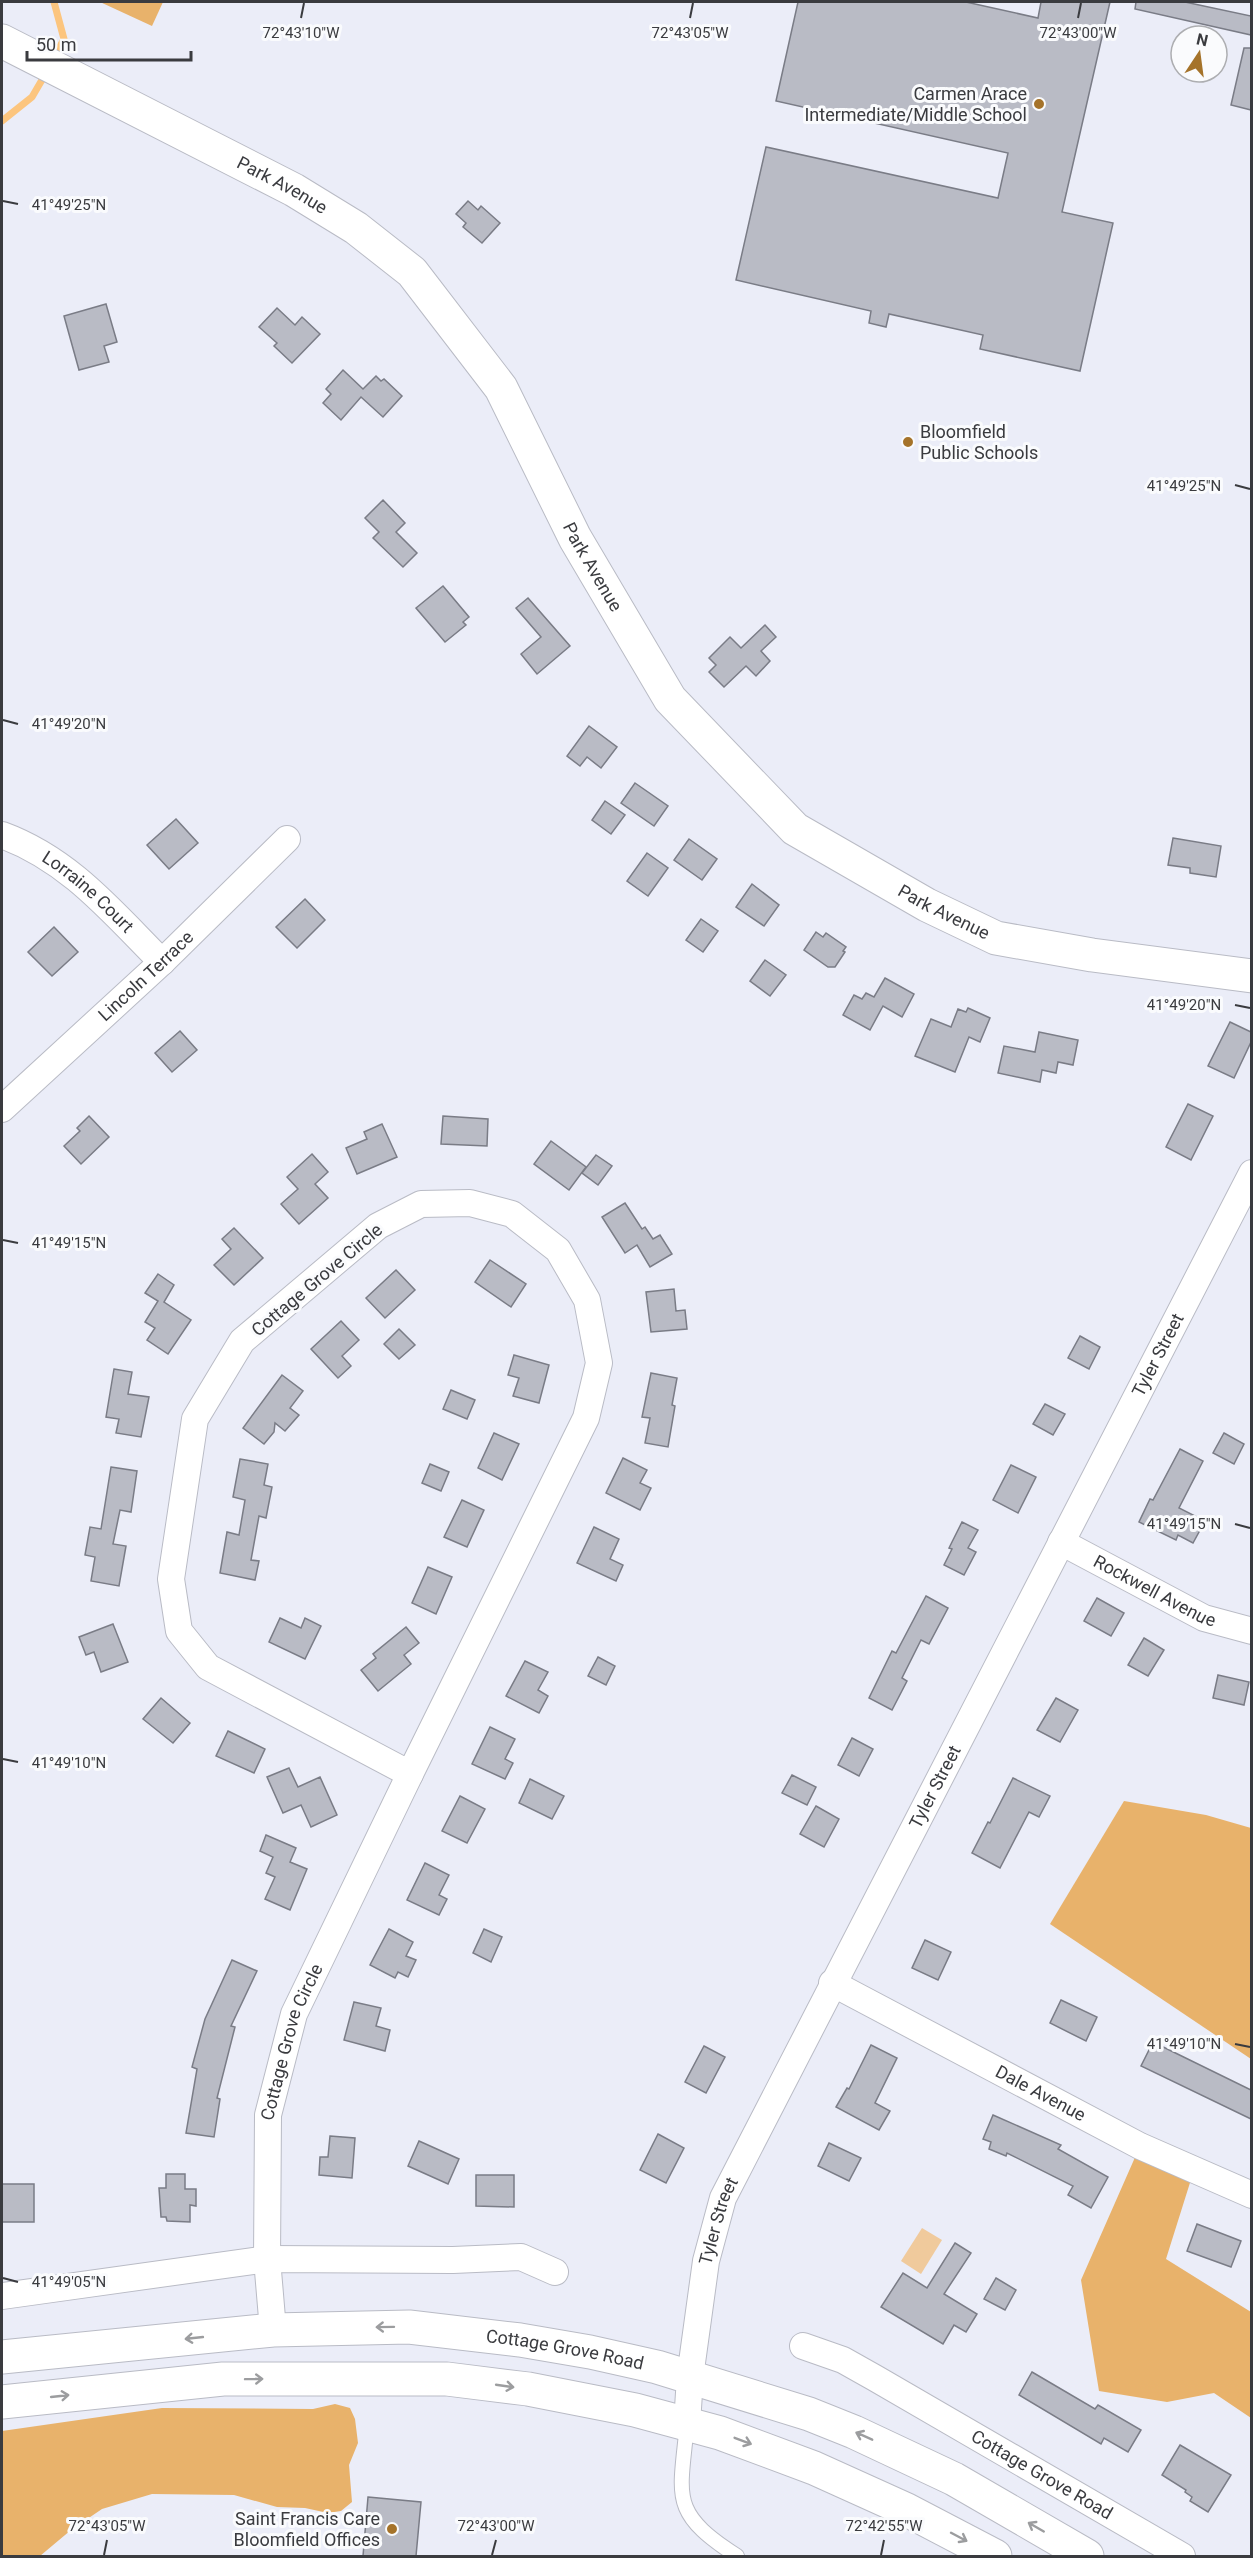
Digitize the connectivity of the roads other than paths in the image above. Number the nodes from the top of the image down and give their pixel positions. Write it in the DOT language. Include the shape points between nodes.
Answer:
graph roads {
  1 [pos="2,41"];
  2 [pos="2,835"];
  3 [pos="286,839"];
  4 [pos="162,962"];
  5 [pos="1251,976"];
  6 [pos="2,1109"];
  7 [pos="1251,1173"];
  8 [pos="1061,1542"];
  9 [pos="1251,1631"];
  10 [pos="410,1774"];
  11 [pos="832,1983"];
  12 [pos="1251,2195"];
  13 [pos="267,2259"];
  14 [pos="555,2272"];
  15 [pos="2,2296"];
  16 [pos="273,2330"];
  17 [pos="803,2346"];
  18 [pos="2,2357"];
  19 [pos="690,2377"];
  20 [pos="2,2402"];
  21 [pos="687,2424"];
  22 [pos="737,2556"];
  23 [pos="995,2556"];
  24 [pos="1087,2556"];
  25 [pos="1182,2556"];
  1 -- 5 [label="main road, Park Avenue" via="294,190 356,228 412,272 501,388 575,538 670,699 795,829 927,905 996,938 1092,956"];
  2 -- 4 [label="street, Lorraine Court" via="28,845 78,878"];
  3 -- 4 [label="street, Lincoln Terrace"];
  4 -- 6 [label="street, Lincoln Terrace"];
  7 -- 8 [label="street, Tyler Street"];
  8 -- 9 [label="street, Rockwell Avenue" via="1204,1618"];
  8 -- 11 [label="street, Tyler Street"];
  10 -- 10 [label="street, Cottage Grove Circle" via="586,1418 599,1363 588,1300 558,1251 512,1214 470,1203 421,1204 378,1226 243,1341 195,1419 171,1579 179,1631 208,1667"];
  10 -- 13 [label="street, Cottage Grove Circle" via="294,2013 268,2115"];
  11 -- 12 [label="street, Dale Avenue" via="1140,2146"];
  11 -- 19 [label="street, Tyler Street" via="723,2198 706,2261"];
  13 -- 14 [label="street" via="521,2257"];
  13 -- 15 [label="street"];
  13 -- 16 [label="street, Cottage Grove Circle"];
  16 -- 18 [label="main road, Cottage Grove Road, one-way"];
  19 -- 16 [label="main road, Cottage Grove Road, one-way" via="590,2352 409,2327"];
  17 -- 25 [label="street, Cottage Grove Road" via="843,2360"];
  19 -- 21 [label="street, Tyler Street"];
  24 -- 19 [label="main road, Cottage Grove Road, one-way" via="911,2457 809,2414"];
  20 -- 21 [label="main road, one-way" via="223,2379 447,2379 539,2391"];
  21 -- 22 [label="lane" via="682,2475 684,2507 695,2524"];
  21 -- 23 [label="main road, one-way" via="814,2468"];
}
